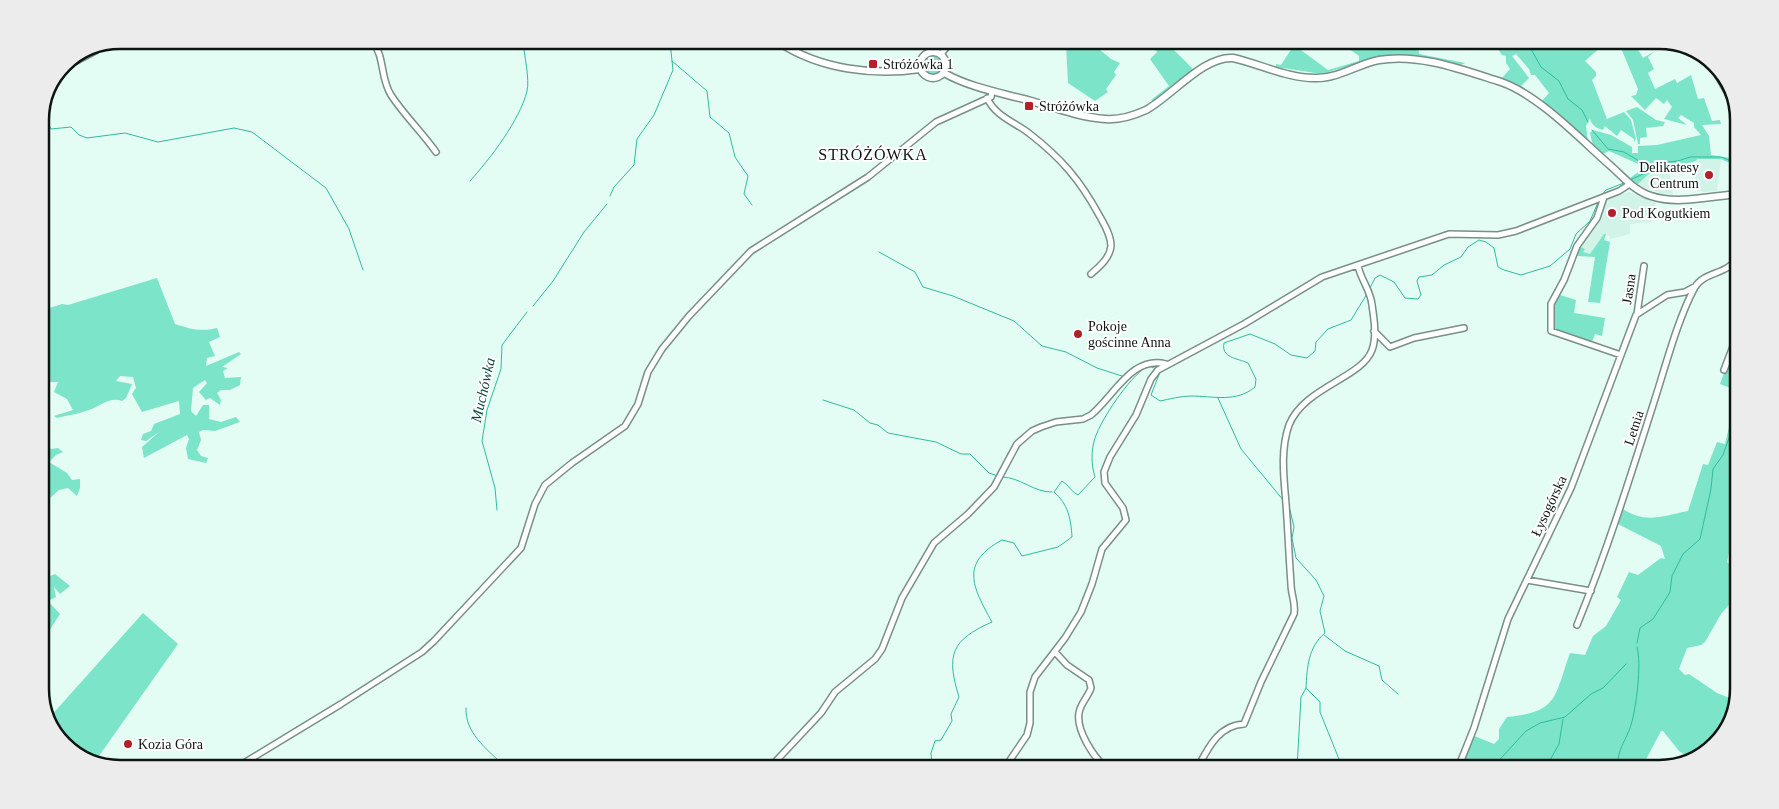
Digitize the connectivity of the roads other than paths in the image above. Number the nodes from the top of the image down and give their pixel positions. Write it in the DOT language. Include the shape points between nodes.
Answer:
graph roads {
  1 [pos="376,49"];
  2 [pos="792,49"];
  3 [pos="945,49"];
  4 [pos="941,54"];
  5 [pos="920,69"];
  6 [pos="944,73"];
  7 [pos="992,91"];
  8 [pos="987,98"];
  9 [pos="436,152"];
  10 [pos="1630,183"];
  11 [pos="1730,195"];
  12 [pos="1600,198"];
  13 [pos="1358,266"];
  14 [pos="1644,266"];
  15 [pos="1730,268"];
  16 [pos="1091,274"];
  17 [pos="1696,286"];
  18 [pos="1636,315"];
  19 [pos="1464,328"];
  20 [pos="1374,331"];
  21 [pos="1730,354"];
  22 [pos="1621,355"];
  23 [pos="1166,364"];
  24 [pos="1724,370"];
  25 [pos="1527,580"];
  26 [pos="1591,591"];
  27 [pos="1577,625"];
  28 [pos="1055,652"];
  29 [pos="249,760"];
  30 [pos="777,760"];
  31 [pos="1010,760"];
  32 [pos="1098,760"];
  33 [pos="1202,760"];
  34 [pos="1461,760"];
  1 -- 9 [label="street" via="384,83"];
  2 -- 5 [label="main road" via="812,59 842,67 888,72"];
  3 -- 4 [label="street"];
  4 -- 5 [label="main road" via="926,54"];
  4 -- 6 [label="main road" via="946,64"];
  5 -- 6 [label="main road" via="930,78"];
  6 -- 7 [label="main road"];
  7 -- 8 [label="street" via="991,97"];
  7 -- 10 [label="main road" via="1088,116 1120,118 1152,106 1208,64 1222,58 1317,78 1330,77 1377,61 1408,58 1464,71 1519,90"];
  8 -- 16 [label="street" via="996,113 1031,134 1084,187 1111,244 1103,263"];
  8 -- 29 [label="street" via="936,122 868,177 751,251 662,348 648,372 638,404 624,426 546,485 535,504 521,548 434,641 422,652"];
  10 -- 11 [label="main road" via="1664,199"];
  10 -- 12 [label="street"];
  12 -- 13 [label="street" via="1516,231 1498,235 1449,234"];
  12 -- 22 [label="street" via="1598,218 1577,246 1551,304 1551,332"];
  13 -- 20 [label="street" via="1371,297"];
  13 -- 23 [label="street" via="1322,277 1244,324"];
  14 -- 18 [label="street, Jasna"];
  15 -- 17 [label="street" via="1707,275"];
  17 -- 18 [label="street" via="1667,295"];
  17 -- 26 [label="street, Letnia" via="1675,336 1608,548"];
  18 -- 22 [label="street, Łysogórska"];
  19 -- 20 [label="street" via="1414,338 1390,347"];
  20 -- 33 [label="street" via="1372,351 1364,362 1316,393 1292,419 1282,481 1294,614 1260,682 1244,724 1237,724 1213,740"];
  21 -- 24 [label="street"];
  22 -- 25 [label="street, Łysogórska" via="1574,481"];
  23 -- 28 [label="street" via="1157,371 1104,472 1105,483 1123,508 1126,520 1102,548 1085,604"];
  23 -- 30 [label="street" via="1148,362 1141,365 1083,419 1056,422 1032,431 1017,444 999,480 968,514 934,543 906,591 875,659 835,692 821,713"];
  25 -- 26 [label="street"];
  25 -- 34 [label="street, Łysogórska" via="1502,636"];
  26 -- 27 [label="street, Letnia"];
  28 -- 31 [label="street" via="1032,685 1027,735"];
  28 -- 32 [label="street" via="1089,680 1091,688 1078,716"];
}
